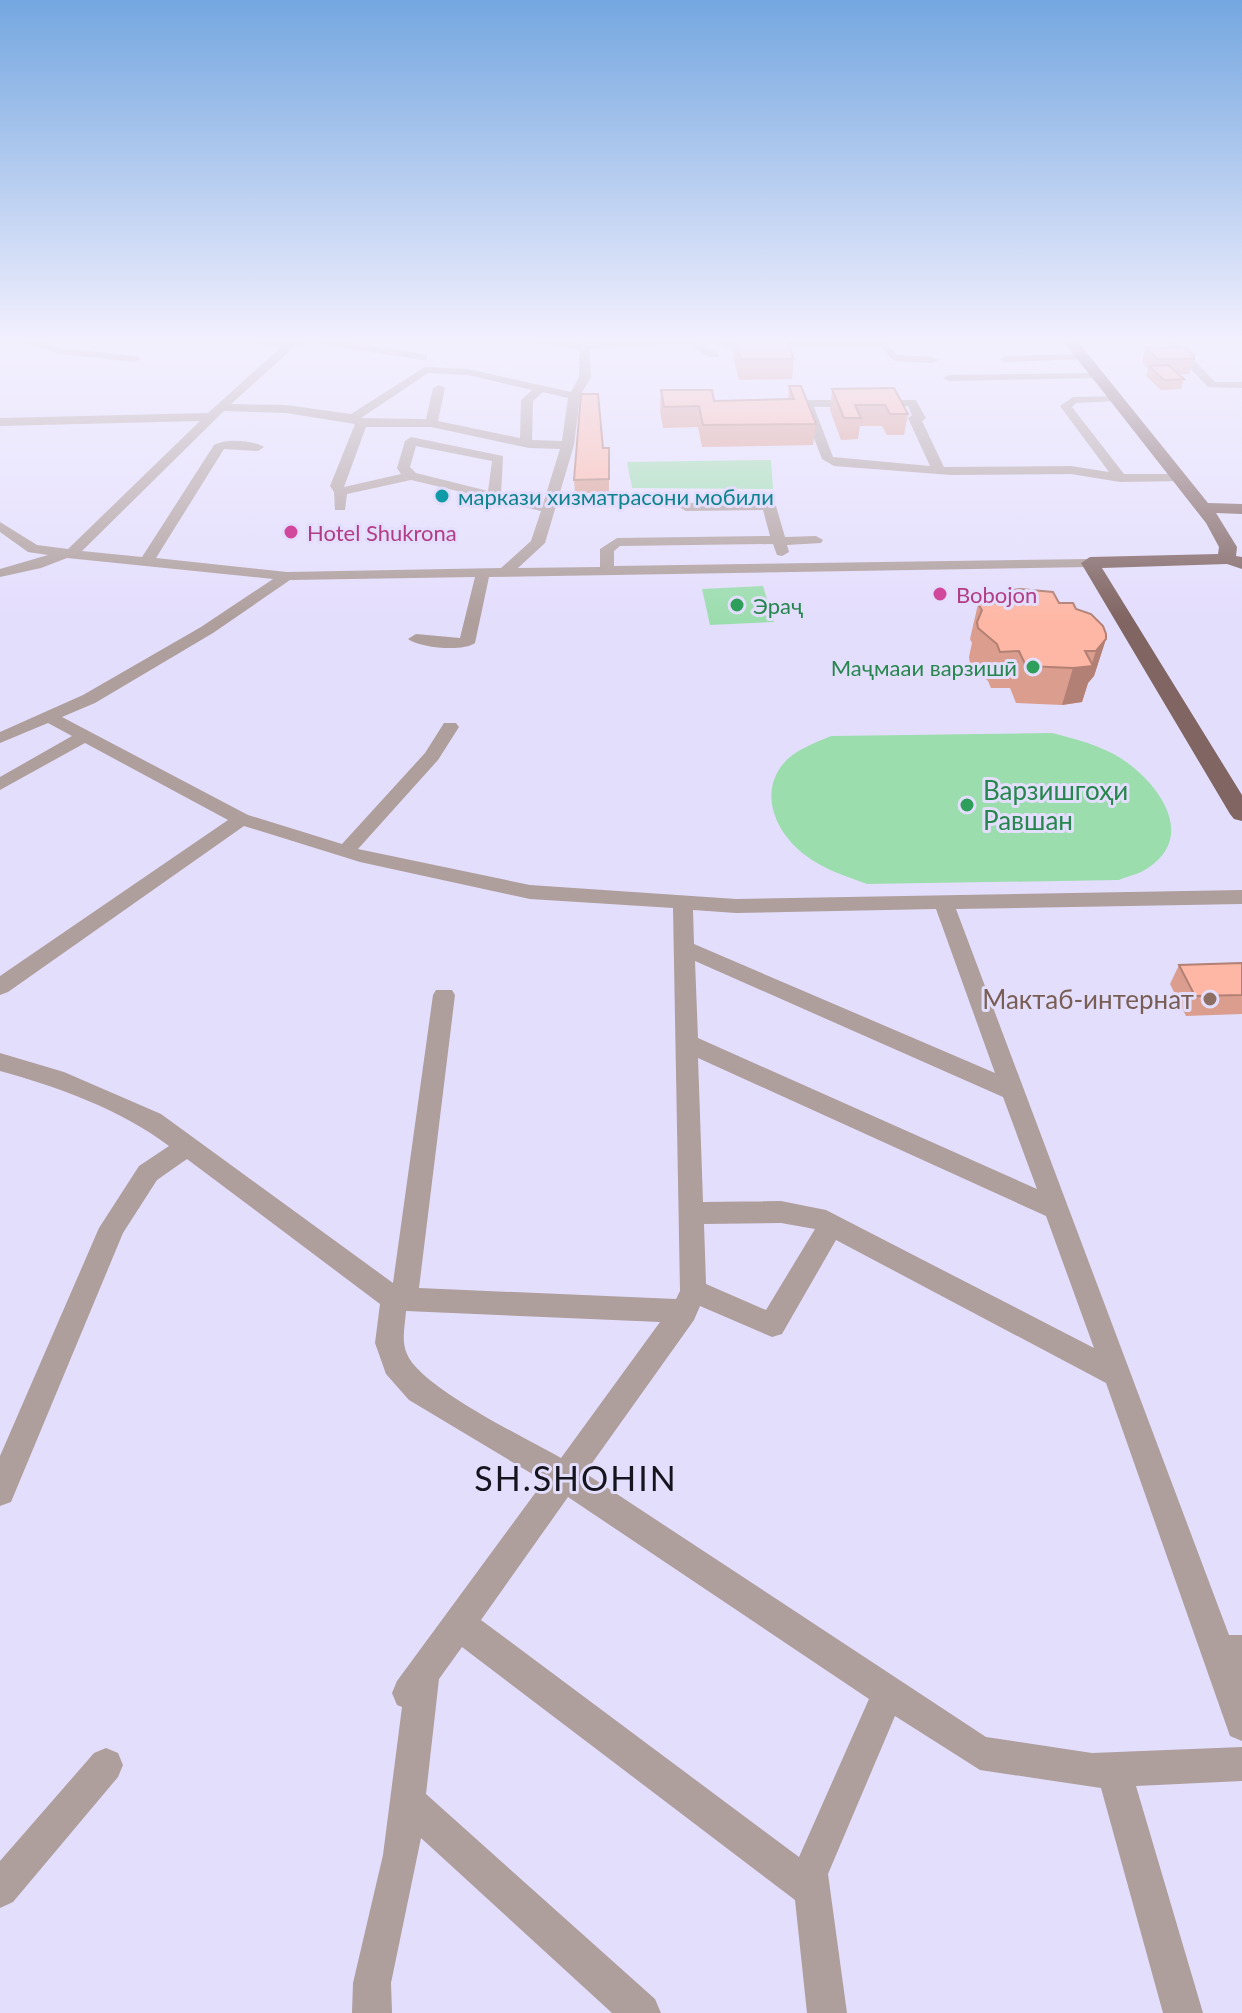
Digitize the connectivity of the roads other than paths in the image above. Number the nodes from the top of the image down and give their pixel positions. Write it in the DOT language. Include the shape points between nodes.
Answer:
graph roads {
  1 [pos="194,432"];
  2 [pos="353,432"];
  3 [pos="473,432"];
  4 [pos="526,432"];
  5 [pos="570,432"];
  6 [pos="818,432"];
  7 [pos="921,432"];
  8 [pos="1085,432"];
  9 [pos="1142,432"];
  10 [pos="1152,432"];
  11 [pos="526,443"];
  12 [pos="568,445"];
  13 [pos="258,447"];
  14 [pos="939,470"];
  15 [pos="411,476"];
  16 [pos="1120,478"];
  17 [pos="1180,478"];
  18 [pos="341,492"];
  19 [pos="494,496"];
  20 [pos="340,507"];
  21 [pos="686,507"];
  22 [pos="1210,508"];
  23 [pos="548,509"];
  24 [pos="1242,509"];
  25 [pos="2,530"];
  26 [pos="816,540"];
  27 [pos="779,541"];
  28 [pos="68,554"];
  29 [pos="1238,555"];
  30 [pos="146,562"];
  31 [pos="1090,563"];
  32 [pos="786,569"];
  33 [pos="607,571"];
  34 [pos="0,573"];
  35 [pos="483,573"];
  36 [pos="504,573"];
  37 [pos="287,576"];
  38 [pos="416,639"];
  39 [pos="48,716"];
  40 [pos="450,727"];
  41 [pos="84,736"];
  42 [pos="0,738"];
  43 [pos="0,785"];
  44 [pos="1242,814"];
  45 [pos="241,819"];
  46 [pos="345,852"];
  47 [pos="1242,897"];
  48 [pos="944,903"];
  49 [pos="683,905"];
  50 [pos="684,948"];
  51 [pos="0,987"];
  52 [pos="444,995"];
  53 [pos="687,1043"];
  54 [pos="0,1062"];
  55 [pos="1011,1090"];
  56 [pos="187,1146"];
  57 [pos="1056,1209"];
  58 [pos="692,1213"];
  59 [pos="831,1225"];
  60 [pos="399,1299"];
  61 [pos="689,1301"];
  62 [pos="1115,1373"];
  63 [pos="565,1477"];
  64 [pos="0,1491"];
  65 [pos="459,1624"];
  66 [pos="1231,1651"];
  67 [pos="889,1691"];
  68 [pos="1242,1724"];
  69 [pos="1242,1764"];
  70 [pos="106,1765"];
  71 [pos="1114,1770"];
  72 [pos="407,1801"];
  73 [pos="0,1889"];
  74 [pos="812,1890"];
  75 [pos="372,2013"];
  76 [pos="641,2013"];
  77 [pos="827,2013"];
  78 [pos="1183,2013"];
  1 -- 28 [label="street"];
  2 -- 18 [label="street" via="337,486"];
  3 -- 11 [label="street"];
  4 -- 11 [label="street"];
  5 -- 12 [label="street"];
  6 -- 14 [label="street" via="834,462"];
  7 -- 14 [label="street"];
  8 -- 16 [label="street"];
  9 -- 17 [label="main road"];
  10 -- 22 [label="main road"];
  11 -- 12 [label="street"];
  12 -- 23 [label="street"];
  13 -- 30 [label="street" via="220,445"];
  14 -- 16 [label="street" via="1071,470"];
  15 -- 18 [label="street"];
  15 -- 19 [label="street"];
  15 -- 19 [label="street" via="403,468 411,441 499,459"];
  16 -- 17 [label="street"];
  17 -- 22 [label="main road"];
  18 -- 20 [label="street"];
  19 -- 23 [label="street"];
  21 -- 27 [label="street" via="769,506"];
  22 -- 24 [label="main road"];
  22 -- 29 [label="main road" via="1228,547"];
  23 -- 36 [label="street" via="538,543"];
  25 -- 28 [label="street" via="33,549"];
  26 -- 27 [label="street"];
  27 -- 32 [label="street"];
  27 -- 33 [label="street" via="617,542 607,549"];
  28 -- 30 [label="street"];
  28 -- 34 [label="street"];
  29 -- 31 [label="main road"];
  30 -- 37 [label="street"];
  31 -- 32 [label="street"];
  31 -- 44 [label="main road"];
  32 -- 33 [label="street"];
  33 -- 36 [label="street"];
  35 -- 36 [label="street"];
  35 -- 37 [label="street"];
  35 -- 38 [label="street" via="467,643"];
  37 -- 39 [label="street" via="207,630 89,699"];
  39 -- 41 [label="street"];
  39 -- 42 [label="street"];
  40 -- 46 [label="street" via="432,756"];
  41 -- 43 [label="street"];
  41 -- 45 [label="street"];
  45 -- 46 [label="street"];
  45 -- 51 [label="street"];
  46 -- 49 [label="street" via="530,892"];
  47 -- 48 [label="street"];
  48 -- 49 [label="street"];
  48 -- 55 [label="street"];
  49 -- 50 [label="street"];
  50 -- 53 [label="street"];
  50 -- 55 [label="street"];
  52 -- 60 [label="street"];
  53 -- 57 [label="street"];
  53 -- 58 [label="street"];
  54 -- 56 [label="street" via="56,1078 153,1121"];
  55 -- 57 [label="street"];
  56 -- 60 [label="street"];
  56 -- 64 [label="street" via="148,1173 112,1228"];
  57 -- 62 [label="street"];
  58 -- 59 [label="street" via="790,1212"];
  58 -- 61 [label="street"];
  59 -- 61 [label="street" via="772,1325"];
  59 -- 62 [label="street"];
  60 -- 61 [label="street"];
  60 -- 63 [label="street" via="389,1343 396,1365 419,1391"];
  61 -- 63 [label="street"];
  62 -- 66 [label="street"];
  63 -- 65 [label="street"];
  63 -- 67 [label="street"];
  65 -- 72 [label="street" via="416,1684"];
  65 -- 74 [label="street"];
  66 -- 68 [label="street"];
  67 -- 71 [label="street" via="980,1753"];
  67 -- 74 [label="street" via="810,1874"];
  69 -- 71 [label="street"];
  70 -- 73 [label="street"];
  71 -- 78 [label="street"];
  72 -- 75 [label="street" via="401,1855 372,1983"];
  72 -- 76 [label="street"];
  74 -- 77 [label="street"];
}
